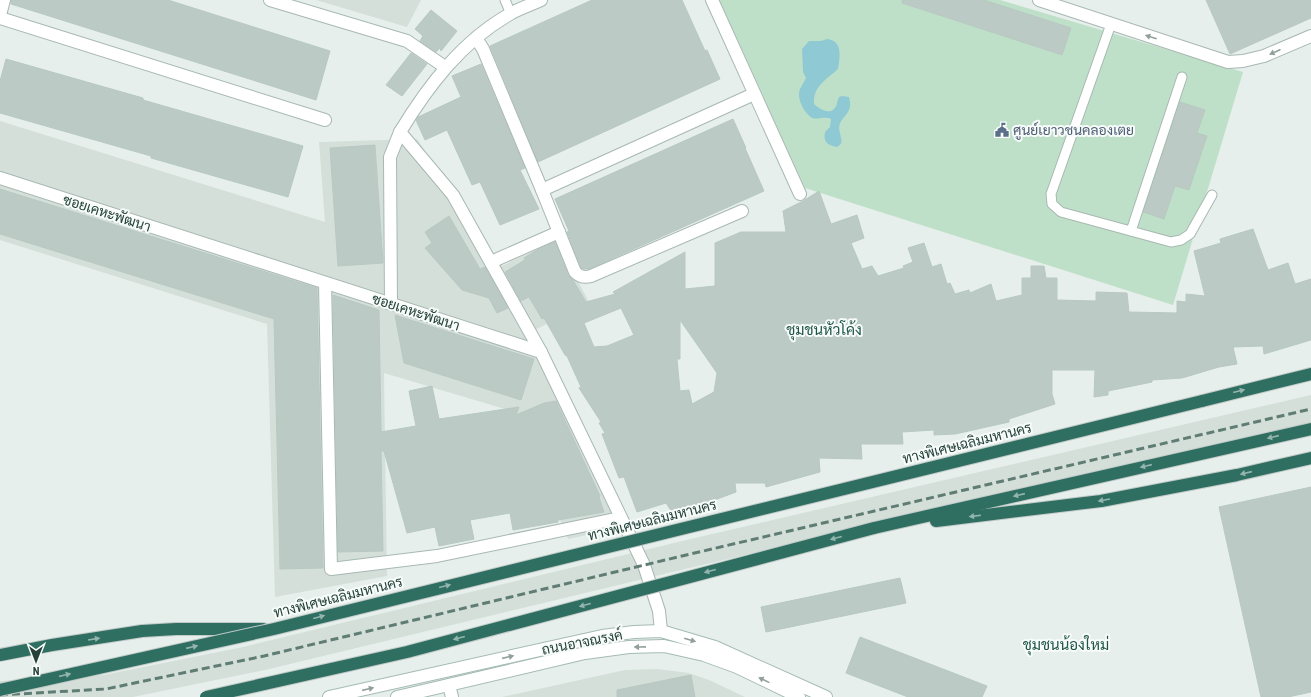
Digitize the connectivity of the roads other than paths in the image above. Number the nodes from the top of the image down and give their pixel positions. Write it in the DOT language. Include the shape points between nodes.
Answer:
graph roads {
  1 [pos="4,0"];
  2 [pos="270,0"];
  3 [pos="506,0"];
  4 [pos="541,0"];
  5 [pos="712,0"];
  6 [pos="1039,0"];
  7 [pos="511,14"];
  8 [pos="0,17"];
  9 [pos="1111,24"];
  10 [pos="1311,36"];
  11 [pos="476,38"];
  12 [pos="445,67"];
  13 [pos="1182,77"];
  14 [pos="754,94"];
  15 [pos="325,120"];
  16 [pos="400,132"];
  17 [pos="0,178"];
  18 [pos="542,190"];
  19 [pos="800,194"];
  20 [pos="1212,195"];
  21 [pos="742,211"];
  22 [pos="1131,231"];
  23 [pos="559,232"];
  24 [pos="491,262"];
  25 [pos="325,283"];
  26 [pos="390,304"];
  27 [pos="540,352"];
  28 [pos="1311,370"];
  29 [pos="1311,374"];
  30 [pos="1280,382"];
  31 [pos="1311,428"];
  32 [pos="1311,458"];
  33 [pos="620,518"];
  34 [pos="874,528"];
  35 [pos="274,629"];
  36 [pos="662,631"];
  37 [pos="664,646"];
  38 [pos="0,655"];
  39 [pos="449,685"];
  40 [pos="0,690"];
  41 [pos="206,697"];
  42 [pos="329,697"];
  43 [pos="397,697"];
  44 [pos="452,697"];
  45 [pos="799,697"];
  46 [pos="826,697"];
  1 -- 8 [label="street"];
  2 -- 12 [label="street" via="407,41"];
  3 -- 7 [label="lane"];
  4 -- 7 [label="street"];
  5 -- 14 [label="street"];
  6 -- 9 [label="street"];
  7 -- 11 [label="street"];
  8 -- 15 [label="street"];
  10 -- 9 [label="street, one-way" via="1264,56 1228,62"];
  9 -- 22 [label="lane" via="1051,194 1052,204 1061,212"];
  11 -- 12 [label="street"];
  11 -- 18 [label="street" via="483,49"];
  12 -- 16 [label="street"];
  13 -- 22 [label="lane"];
  14 -- 18 [label="street"];
  14 -- 19 [label="street"];
  16 -- 24 [label="street" via="453,195"];
  16 -- 26 [label="street" via="390,157"];
  17 -- 25 [label="street, ซอยเคหะพัฒนา"];
  18 -- 23 [label="street"];
  20 -- 22 [label="lane" via="1190,234 1181,240 1171,242"];
  21 -- 23 [label="street" via="586,277 575,272"];
  23 -- 24 [label="street"];
  24 -- 27 [label="street"];
  25 -- 26 [label="street, ซอยเคหะพัฒนา"];
  25 -- 33 [label="street" via="331,570 437,556"];
  26 -- 27 [label="street, ซอยเคหะพัฒนา"];
  27 -- 33 [label="street"];
  28 -- 30 [label="highway"];
  29 -- 30 [label="highway, ทางพิเศษเฉลิมมหานคร"];
  35 -- 30 [label="highway, ทางพิเศษเฉลิมมหานคร, one-way, bridge"];
  31 -- 34 [label="highway, one-way"];
  32 -- 34 [label="highway, one-way" via="1101,501"];
  33 -- 36 [label="street" via="646,570"];
  34 -- 41 [label="highway, one-way, bridge" via="407,652"];
  38 -- 35 [label="highway, one-way, bridge" via="142,631"];
  40 -- 35 [label="highway, ทางพิเศษเฉลิมมหานคร, one-way, bridge"];
  36 -- 37 [label="street"];
  42 -- 36 [label="street, ถนนอาจณรงค์, one-way" via="602,636"];
  36 -- 46 [label="street, ถนนอาจณรงค์, one-way" via="715,647"];
  37 -- 39 [label="street, ถนนอาจณรงค์, one-way" via="629,647 585,654"];
  45 -- 37 [label="street, ถนนอาจณรงค์, one-way" via="724,662"];
  39 -- 43 [label="street, ถนนอาจณรงค์"];
  39 -- 44 [label="street"];
}
